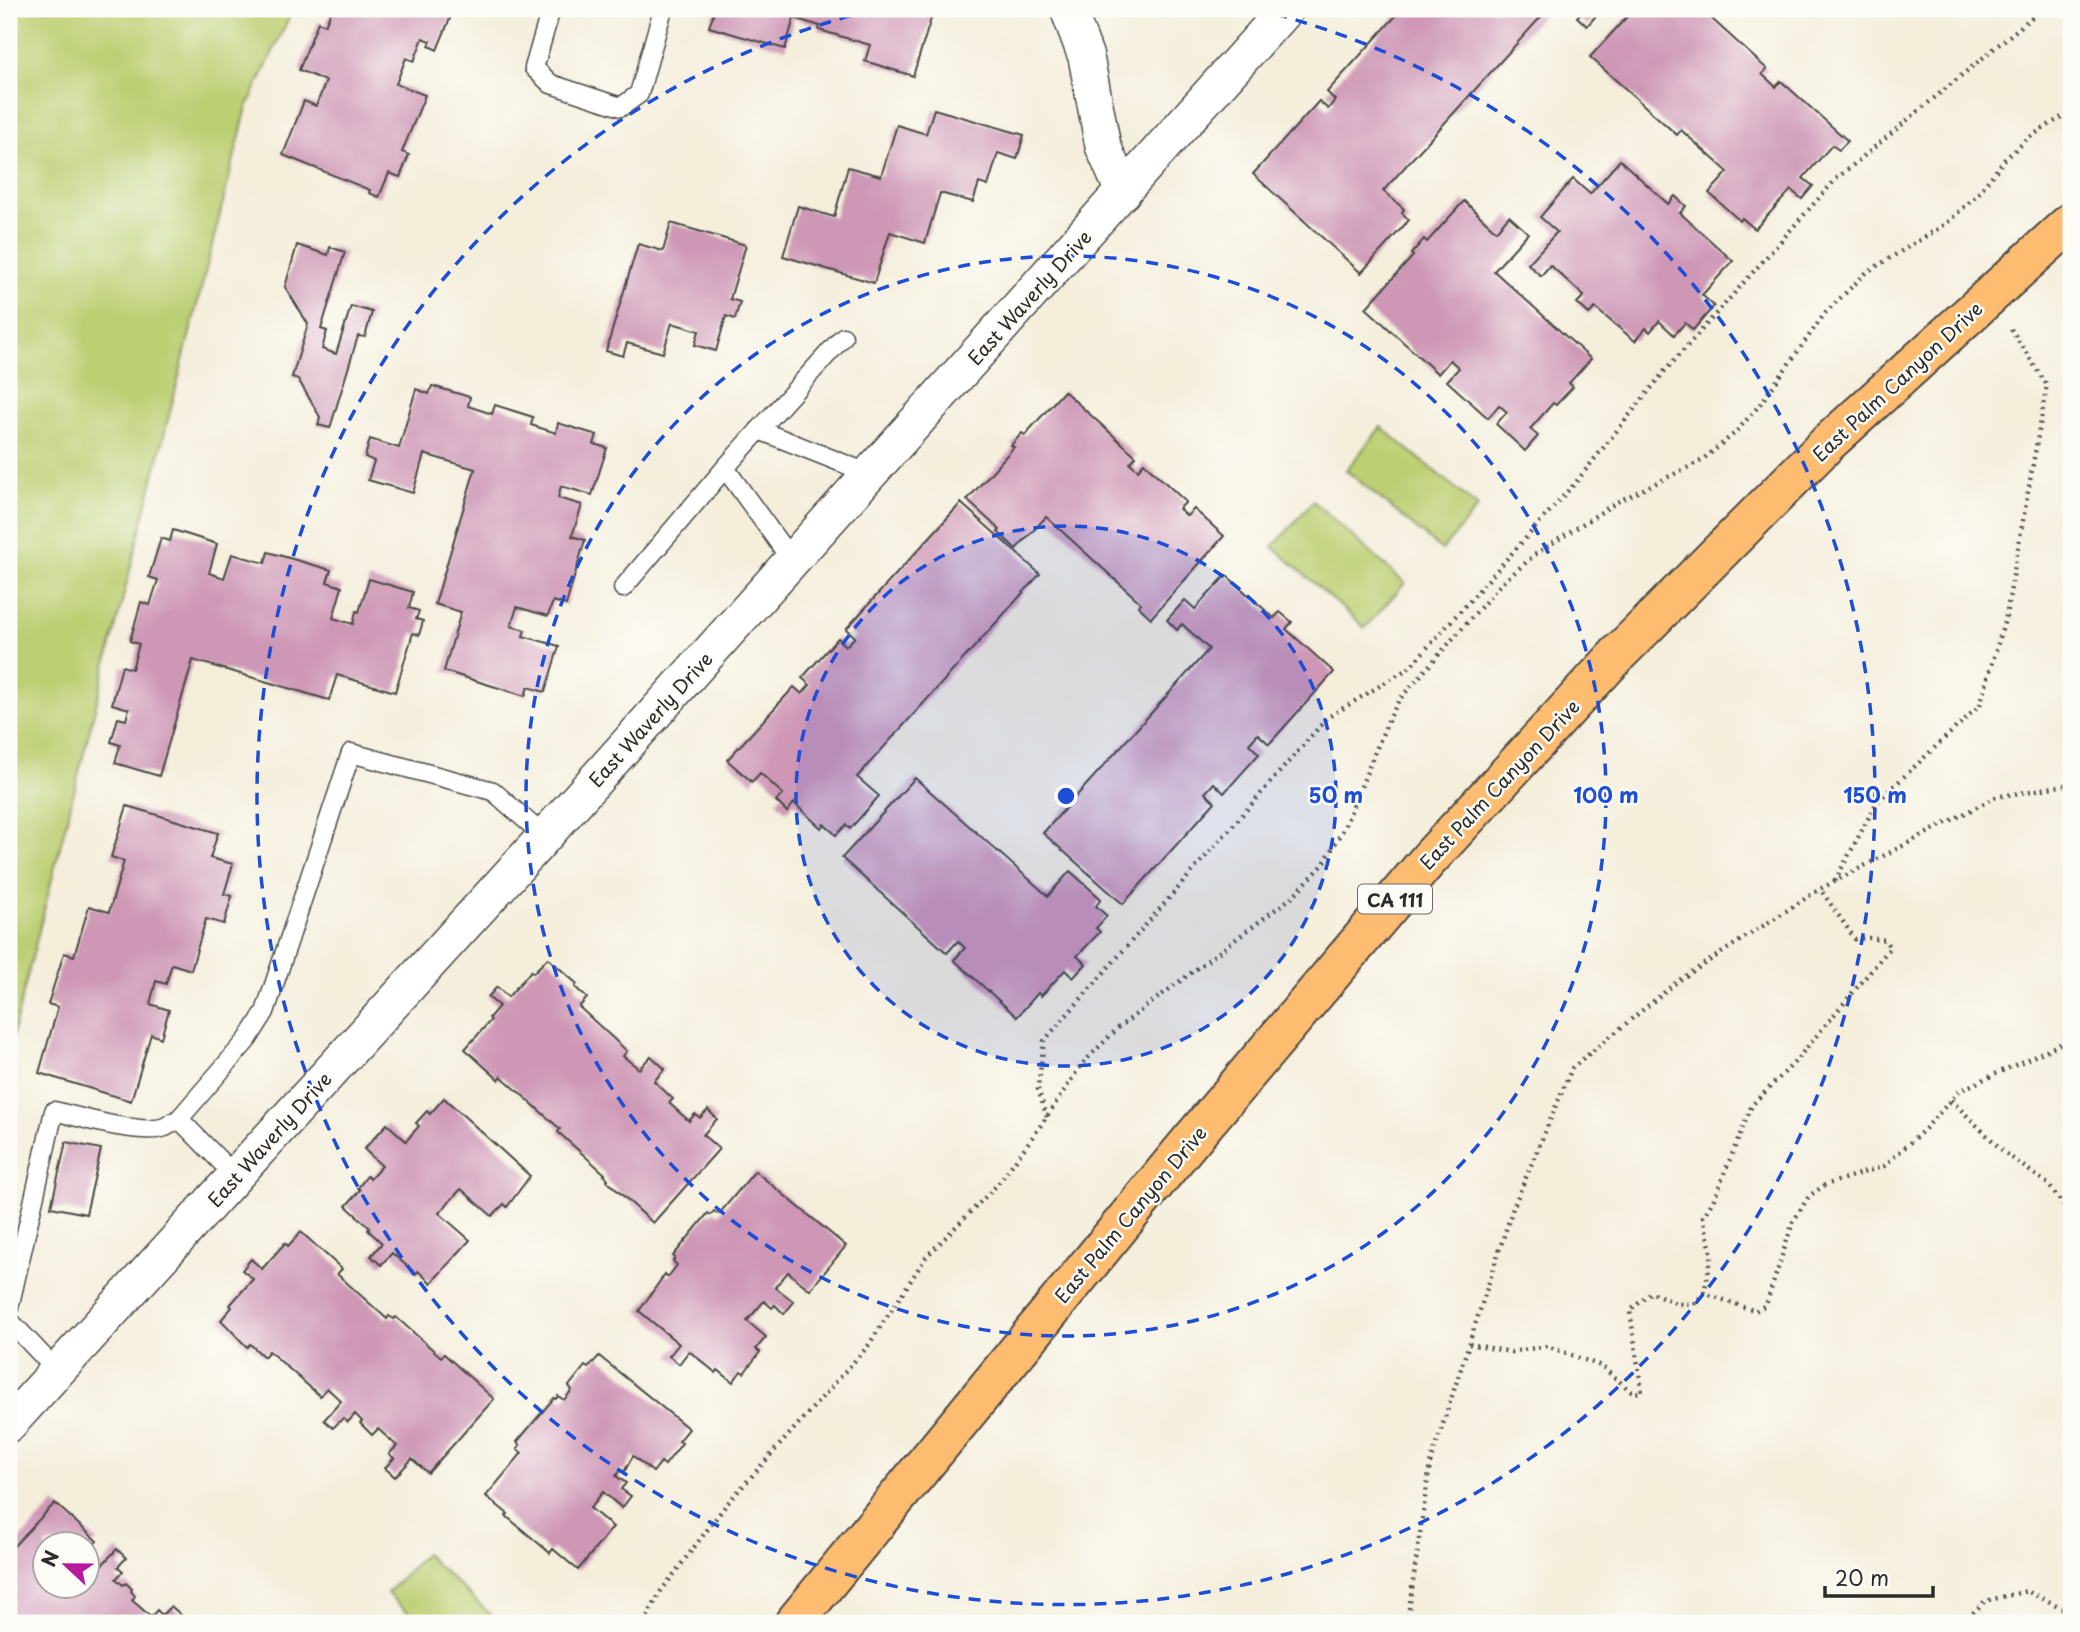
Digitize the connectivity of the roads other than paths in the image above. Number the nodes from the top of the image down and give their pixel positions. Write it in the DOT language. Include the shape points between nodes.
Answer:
graph roads {
  1 [pos="551,9"];
  2 [pos="663,9"];
  3 [pos="1068,9"];
  4 [pos="1286,9"];
  5 [pos="1123,192"];
  6 [pos="2071,222"];
  7 [pos="843,337"];
  8 [pos="759,430"];
  9 [pos="725,468"];
  10 [pos="870,474"];
  11 [pos="792,561"];
  12 [pos="623,587"];
  13 [pos="544,836"];
  14 [pos="179,1119"];
  15 [pos="235,1176"];
  16 [pos="9,1307"];
  17 [pos="9,1320"];
  18 [pos="57,1371"];
  19 [pos="9,1424"];
  20 [pos="794,1623"];
  1 -- 2 [label="lane" via="534,68 551,84 621,107 639,94"];
  3 -- 5 [label="street" via="1086,57 1103,146"];
  4 -- 5 [label="street, East Waverly Drive"];
  5 -- 10 [label="street, East Waverly Drive"];
  6 -- 20 [label="main road, East Palm Canyon Drive / CA 111" via="1829,442 1618,654 1429,859"];
  7 -- 8 [label="lane"];
  8 -- 9 [label="lane"];
  8 -- 10 [label="lane"];
  9 -- 11 [label="lane"];
  9 -- 12 [label="lane"];
  10 -- 11 [label="street, East Waverly Drive"];
  11 -- 13 [label="street, East Waverly Drive"];
  13 -- 14 [label="lane" via="493,790 351,753 265,1012 248,1039"];
  13 -- 15 [label="street, East Waverly Drive"];
  14 -- 15 [label="lane"];
  14 -- 16 [label="lane" via="147,1129 54,1111"];
  15 -- 18 [label="street, East Waverly Drive"];
  17 -- 18 [label="lane"];
  18 -- 19 [label="street, East Waverly Drive"];
}
